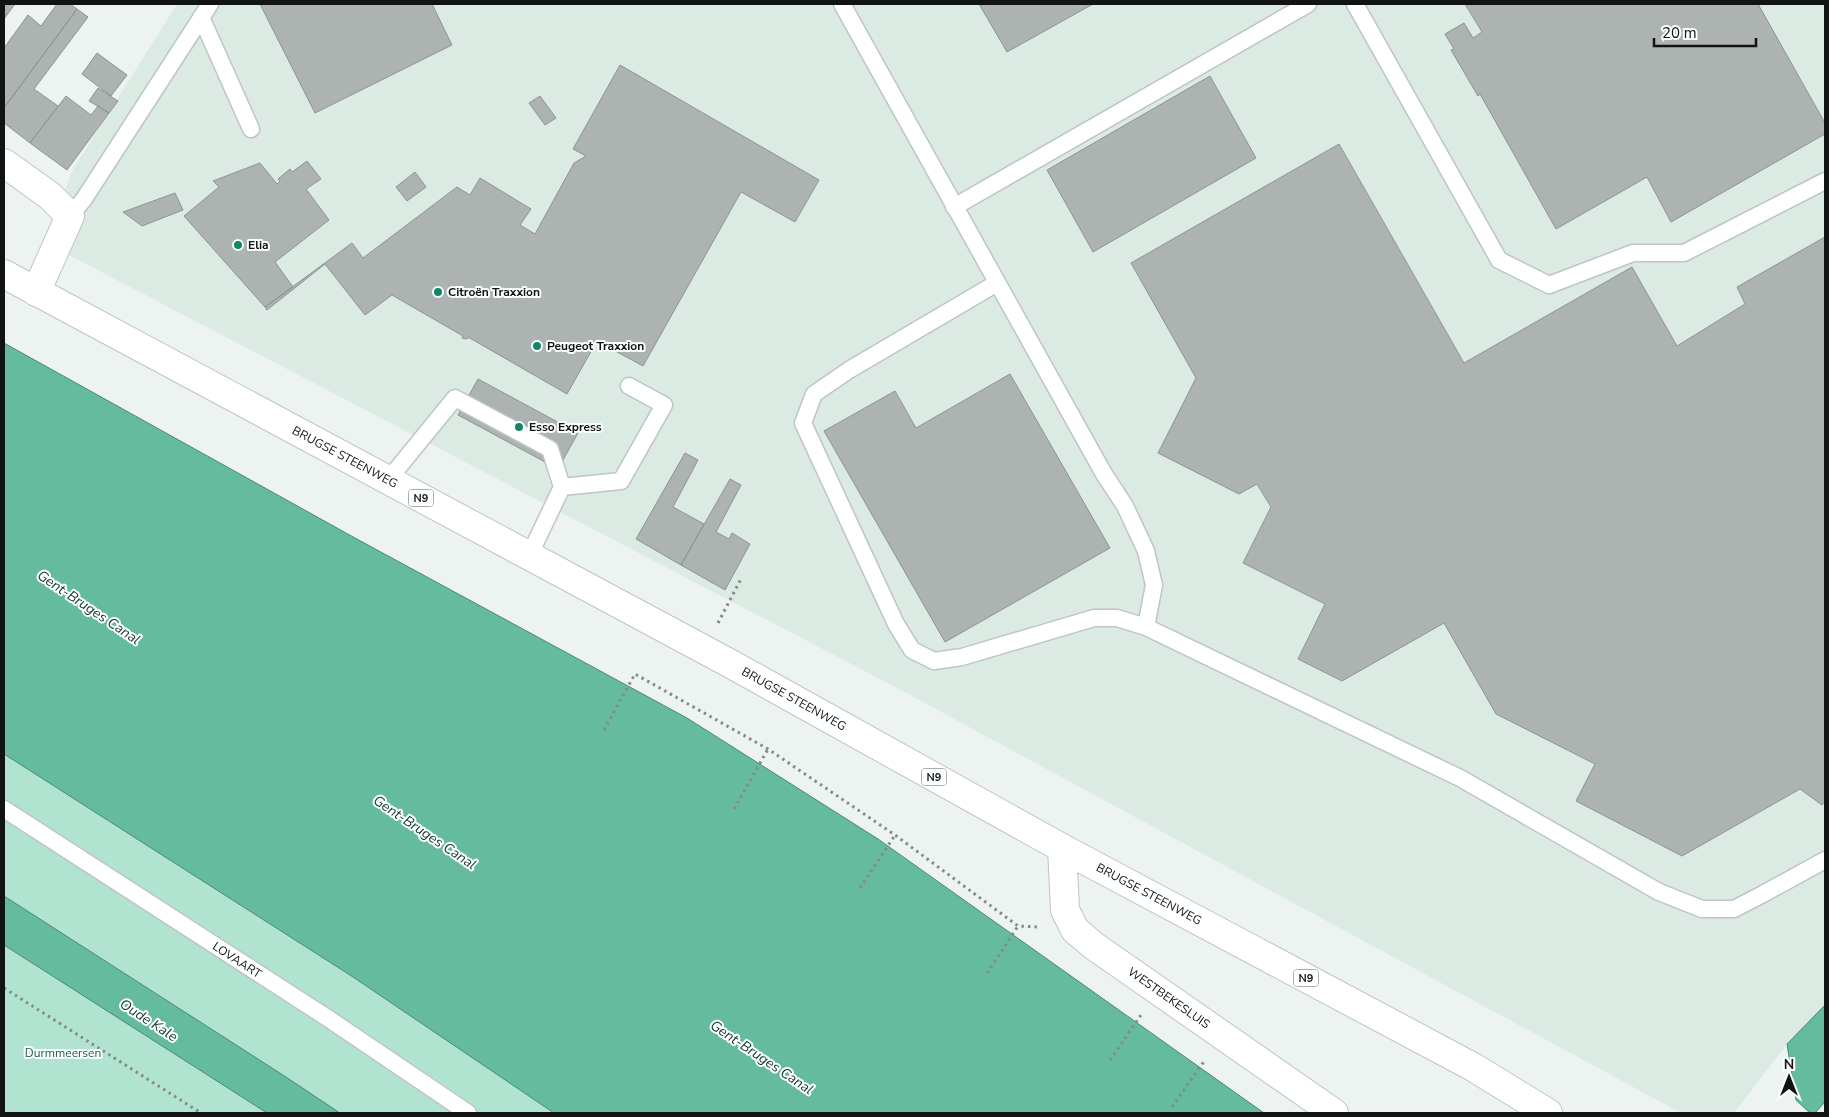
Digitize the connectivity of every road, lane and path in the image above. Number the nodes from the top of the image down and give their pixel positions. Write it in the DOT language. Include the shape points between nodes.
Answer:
graph roads {
  1 [pos="842,4"];
  2 [pos="1308,4"];
  3 [pos="1355,4"];
  4 [pos="205,10"];
  5 [pos="251,129"];
  6 [pos="4,163"];
  7 [pos="1825,181"];
  8 [pos="954,207"];
  9 [pos="70,216"];
  10 [pos="4,274"];
  11 [pos="997,283"];
  12 [pos="36,292"];
  13 [pos="629,386"];
  14 [pos="388,480"];
  15 [pos="562,487"];
  16 [pos="529,556"];
  17 [pos="742,577"];
  18 [pos="1146,627"];
  19 [pos="704,650"];
  20 [pos="604,730"];
  21 [pos="768,750"];
  22 [pos="4,809"];
  23 [pos="734,809"];
  24 [pos="895,835"];
  25 [pos="1062,848"];
  26 [pos="1825,860"];
  27 [pos="860,888"];
  28 [pos="1018,926"];
  29 [pos="1075,930"];
  30 [pos="987,973"];
  31 [pos="4,988"];
  32 [pos="1145,1009"];
  33 [pos="1210,1054"];
  34 [pos="1110,1060"];
  35 [pos="1172,1107"];
  36 [pos="201,1113"];
  37 [pos="468,1113"];
  38 [pos="1334,1113"];
  39 [pos="1548,1113"];
  1 -- 8 [label="lane"];
  2 -- 8 [label="lane"];
  3 -- 7 [label="lane" via="1499,260 1549,285 1633,252 1684,253"];
  4 -- 5 [label="lane"];
  4 -- 9 [label="lane"];
  6 -- 9 [label="main road" via="50,196"];
  8 -- 11 [label="lane"];
  9 -- 12 [label="main road"];
  10 -- 12 [label="main road, BRUGSE STEENWEG / N9"];
  11 -- 18 [label="lane" via="1125,506 1146,551 1154,585"];
  11 -- 18 [label="lane" via="814,394 803,423 896,624 912,650 934,661 962,657 1094,618 1117,618"];
  12 -- 14 [label="main road, BRUGSE STEENWEG / N9"];
  13 -- 15 [label="lane" via="664,405 622,481"];
  14 -- 15 [label="lane" via="455,398 550,449"];
  14 -- 16 [label="main road, BRUGSE STEENWEG / N9"];
  15 -- 16 [label="lane"];
  16 -- 19 [label="main road, BRUGSE STEENWEG / N9"];
  17 -- 19 [label="path"];
  18 -- 26 [label="lane" via="1460,778 1659,892 1702,909 1734,909"];
  19 -- 25 [label="main road, BRUGSE STEENWEG / N9"];
  20 -- 21 [label="path" via="635,674"];
  21 -- 23 [label="path"];
  21 -- 24 [label="path"];
  22 -- 37 [label="lane, LOVAART"];
  24 -- 27 [label="path"];
  24 -- 28 [label="path"];
  25 -- 29 [label="main road, WESTBEKESLUIS" via="1066,910"];
  25 -- 39 [label="main road, BRUGSE STEENWEG / N9" via="1473,1067"];
  28 -- 29 [label="path"];
  28 -- 30 [label="path"];
  29 -- 38 [label="main road, WESTBEKESLUIS"];
  31 -- 36 [label="path"];
  32 -- 34 [label="path"];
  33 -- 35 [label="path"];
}
